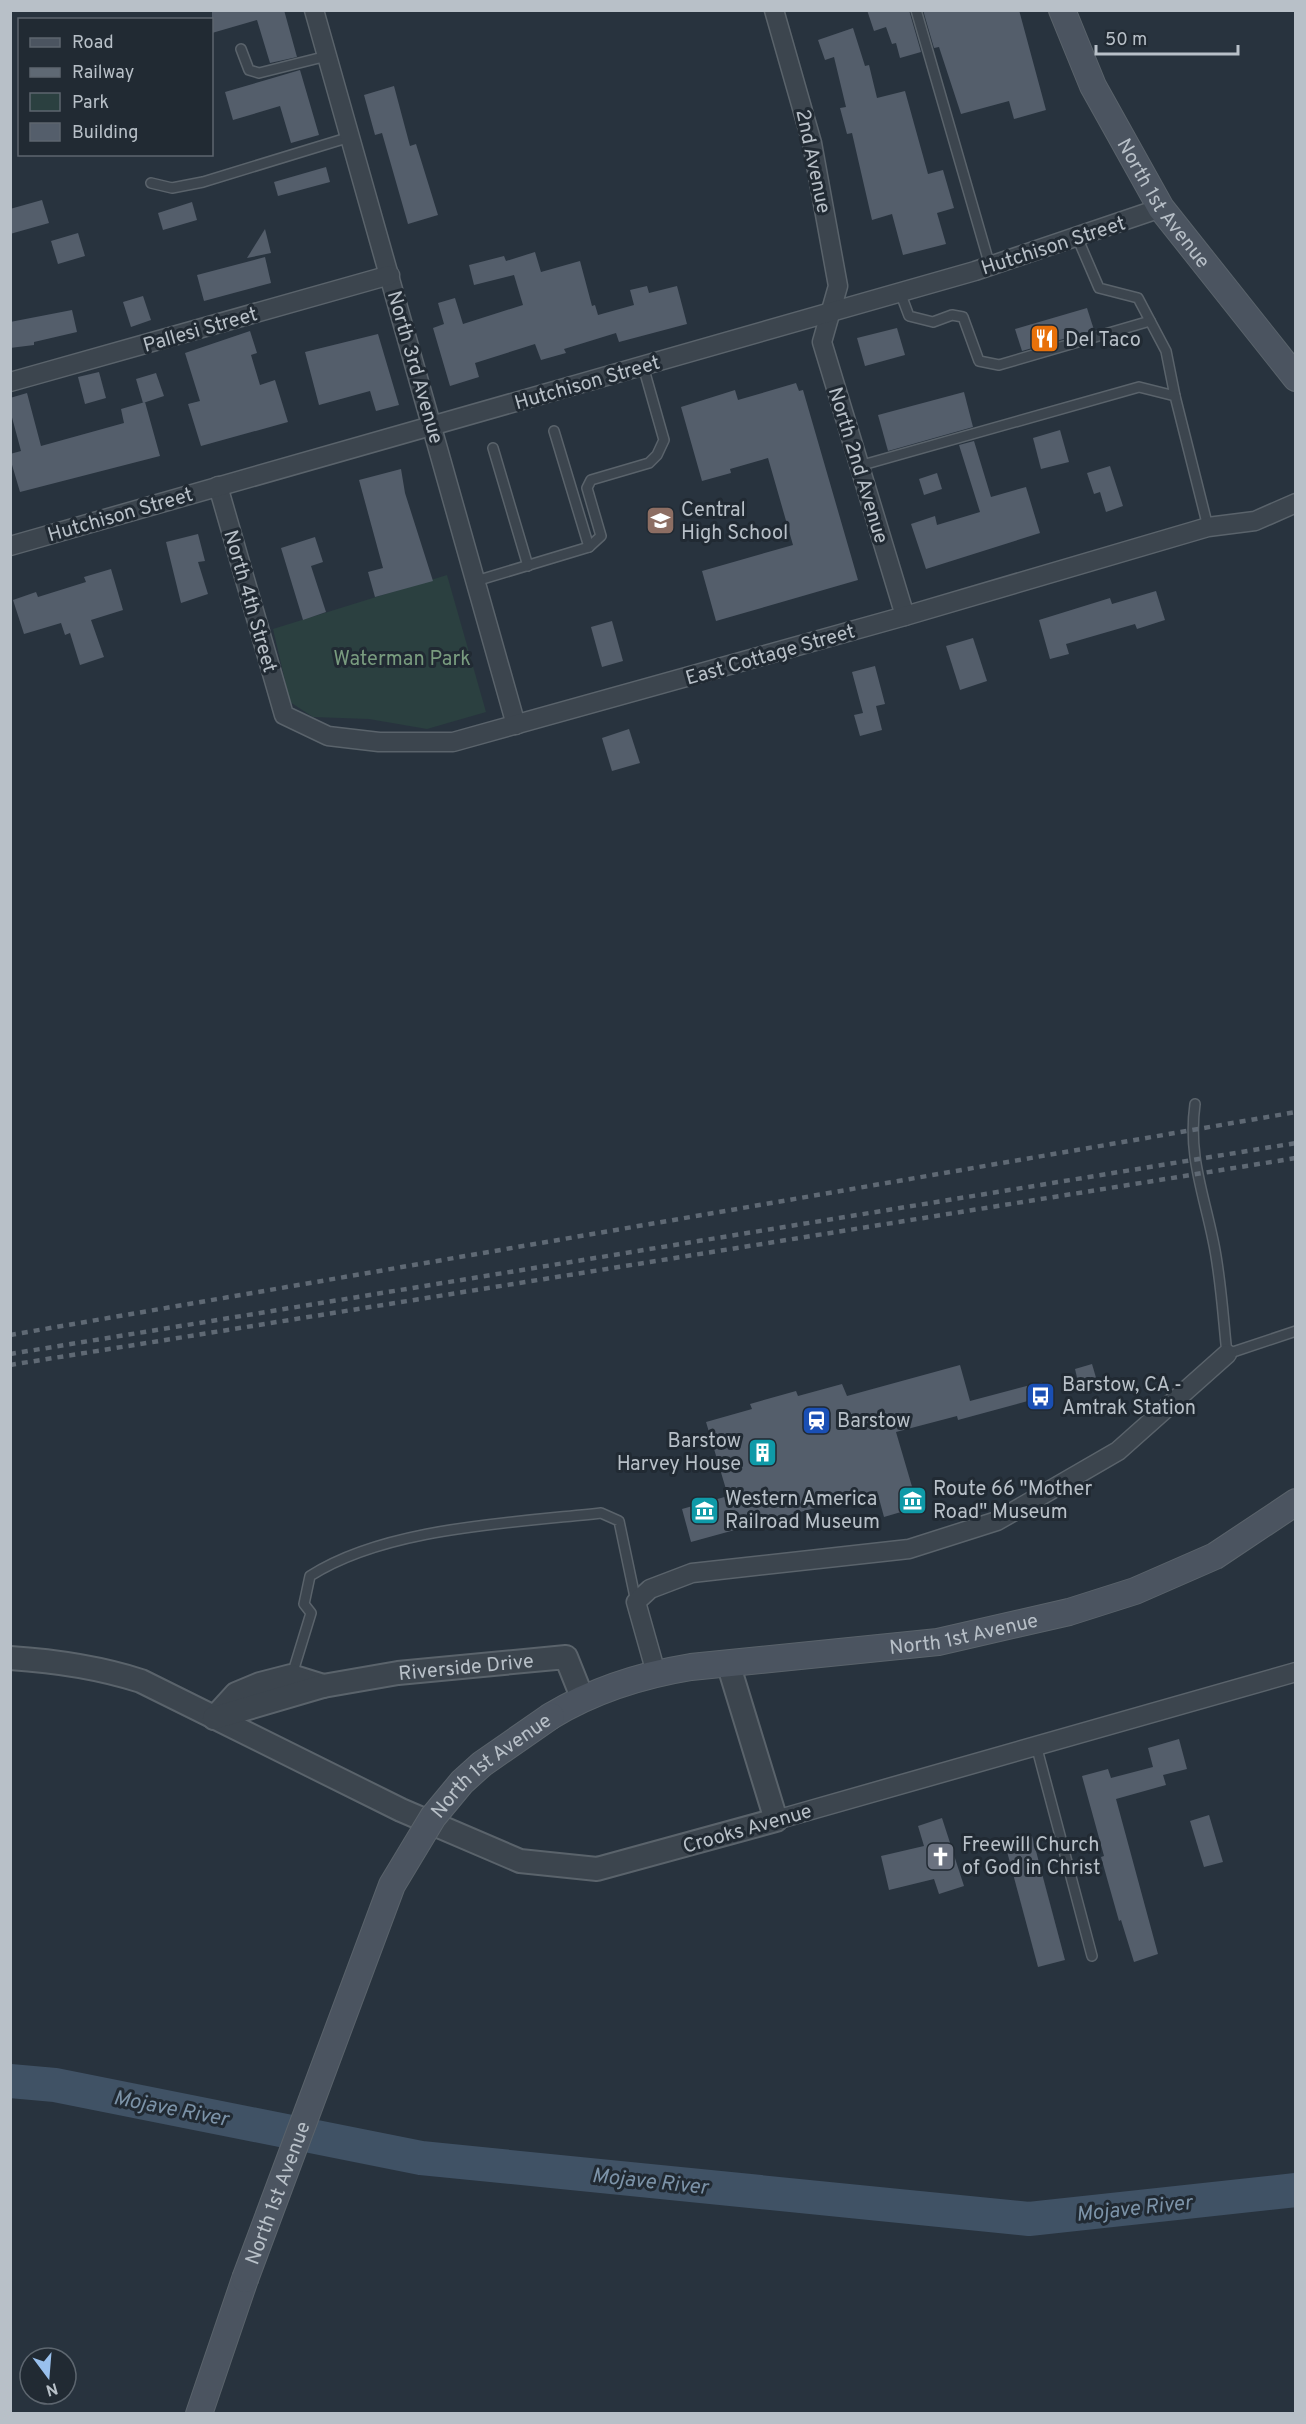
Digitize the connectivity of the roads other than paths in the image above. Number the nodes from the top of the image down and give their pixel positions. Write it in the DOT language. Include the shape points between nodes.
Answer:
graph roads {
  1 [pos="314,10"];
  2 [pos="774,10"];
  3 [pos="916,10"];
  4 [pos="1062,10"];
  5 [pos="241,49"];
  6 [pos="327,56"];
  7 [pos="350,136"];
  8 [pos="151,183"];
  9 [pos="1161,208"];
  10 [pos="1077,237"];
  11 [pos="990,266"];
  12 [pos="390,275"];
  13 [pos="900,292"];
  14 [pos="830,313"];
  15 [pos="1150,321"];
  16 [pos="643,366"];
  17 [pos="1296,378"];
  18 [pos="10,382"];
  19 [pos="1175,396"];
  20 [pos="433,426"];
  21 [pos="554,431"];
  22 [pos="493,448"];
  23 [pos="859,466"];
  24 [pos="218,486"];
  25 [pos="1296,503"];
  26 [pos="1208,527"];
  27 [pos="10,546"];
  28 [pos="589,547"];
  29 [pos="528,566"];
  30 [pos="476,581"];
  31 [pos="904,616"];
  32 [pos="284,716"];
  33 [pos="516,725"];
  34 [pos="1194,1104"];
  35 [pos="1296,1330"];
  36 [pos="1227,1354"];
  37 [pos="1296,1502"];
  38 [pos="636,1602"];
  39 [pos="10,1658"];
  40 [pos="728,1663"];
  41 [pos="1296,1672"];
  42 [pos="656,1673"];
  43 [pos="291,1676"];
  44 [pos="323,1686"];
  45 [pos="582,1697"];
  46 [pos="214,1718"];
  47 [pos="1036,1745"];
  48 [pos="776,1820"];
  49 [pos="1092,1956"];
  50 [pos="199,2414"];
  1 -- 6 [label="street, North 3rd Avenue"];
  2 -- 14 [label="street, 2nd Avenue" via="814,154 838,286"];
  3 -- 11 [label="lane"];
  4 -- 9 [label="main road, North 1st Avenue" via="1093,86"];
  5 -- 6 [label="lane" via="249,70 259,73"];
  6 -- 7 [label="street, North 3rd Avenue"];
  7 -- 8 [label="lane" via="203,182 172,188"];
  7 -- 12 [label="street, North 3rd Avenue"];
  9 -- 10 [label="street, Hutchison Street"];
  9 -- 17 [label="main road, North 1st Avenue"];
  10 -- 11 [label="street, Hutchison Street"];
  10 -- 15 [label="lane" via="1099,288 1138,298"];
  11 -- 13 [label="street, Hutchison Street"];
  12 -- 18 [label="street, Pallesi Street"];
  12 -- 20 [label="street, North 3rd Avenue"];
  13 -- 14 [label="street, Hutchison Street"];
  13 -- 15 [label="lane" via="909,316 933,322 952,315 963,317 980,361 999,365"];
  14 -- 16 [label="street, Hutchison Street"];
  14 -- 23 [label="street, North 2nd Avenue" via="822,342"];
  15 -- 19 [label="lane" via="1166,351"];
  16 -- 20 [label="street, Hutchison Street"];
  16 -- 28 [label="lane" via="664,440 649,463 591,480 587,488 601,536"];
  19 -- 23 [label="lane" via="1139,387"];
  19 -- 26 [label="lane"];
  20 -- 24 [label="street, Hutchison Street"];
  20 -- 30 [label="street, North 3rd Avenue"];
  21 -- 28 [label="lane"];
  22 -- 29 [label="lane"];
  23 -- 31 [label="street, North 2nd Avenue"];
  24 -- 27 [label="street, Hutchison Street"];
  24 -- 32 [label="street, North 4th Street"];
  25 -- 26 [label="street, East Cottage Street" via="1255,521"];
  26 -- 31 [label="street, East Cottage Street"];
  28 -- 29 [label="lane"];
  29 -- 30 [label="lane"];
  30 -- 33 [label="street, North 3rd Avenue"];
  31 -- 33 [label="street, East Cottage Street"];
  32 -- 33 [label="street, East Cottage Street" via="328,736 379,742 453,742"];
  34 -- 36 [label="lane" via="1191,1131 1196,1173 1214,1241"];
  35 -- 36 [label="lane"];
  36 -- 38 [label="street" via="1118,1451 997,1521 909,1549 692,1573 650,1589"];
  37 -- 40 [label="main road, North 1st Avenue" via="1215,1556 1135,1591 1069,1612 938,1642"];
  38 -- 42 [label="street"];
  38 -- 43 [label="lane" via="619,1521 601,1513 430,1533 333,1561 310,1576 304,1604 311,1613"];
  39 -- 46 [label="street" via="107,1670 141,1681"];
  40 -- 42 [label="main road, North 1st Avenue"];
  40 -- 48 [label="street"];
  41 -- 47 [label="street, Crooks Avenue"];
  42 -- 45 [label="main road, North 1st Avenue"];
  43 -- 44 [label="street, Riverside Drive"];
  43 -- 46 [label="street" via="236,1694"];
  44 -- 45 [label="street, Riverside Drive" via="398,1673 566,1657"];
  44 -- 46 [label="street, Riverside Drive"];
  45 -- 50 [label="main road, North 1st Avenue, bridge" via="482,1764 462,1782 433,1817 392,1885 245,2279"];
  46 -- 48 [label="street, Crooks Avenue" via="401,1810 520,1861 597,1869"];
  47 -- 48 [label="street, Crooks Avenue"];
  47 -- 49 [label="lane"];
}
